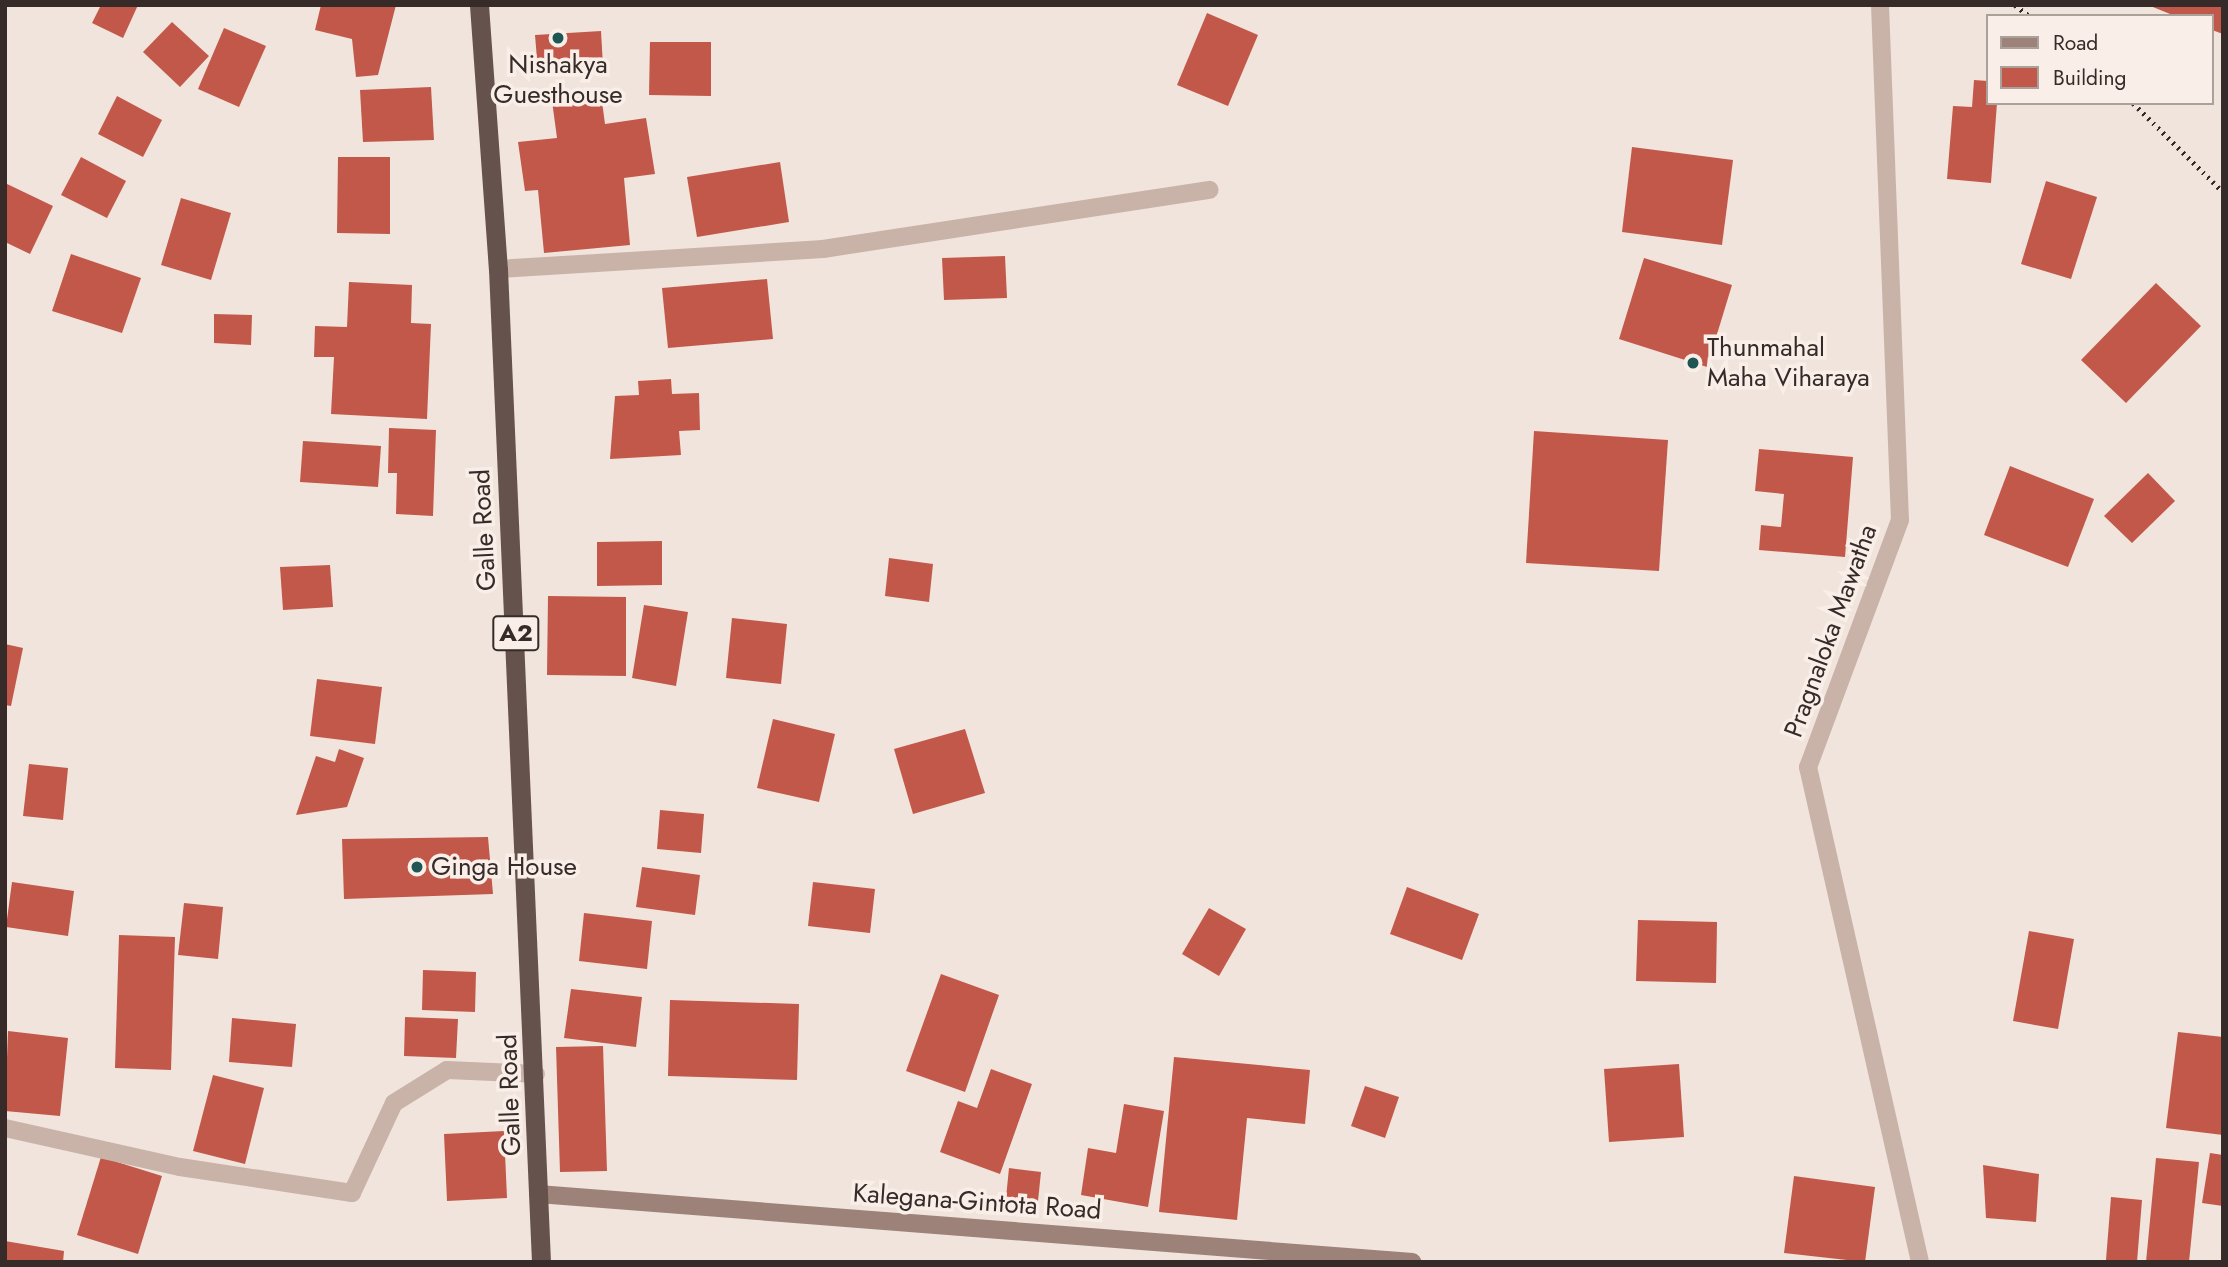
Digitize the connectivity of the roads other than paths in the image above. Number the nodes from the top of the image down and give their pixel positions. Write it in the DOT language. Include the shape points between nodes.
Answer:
graph roads {
  1 [pos="479,5"];
  2 [pos="1880,5"];
  3 [pos="1210,190"];
  4 [pos="498,269"];
  5 [pos="536,1073"];
  6 [pos="5,1128"];
  7 [pos="538,1194"];
  8 [pos="541,1262"];
  9 [pos="1412,1262"];
  10 [pos="1920,1262"];
  1 -- 4 [label="highway, Galle Road / A2"];
  2 -- 10 [label="street, Pragnaloka Mawatha" via="1900,520 1808,767"];
  3 -- 4 [label="street" via="823,249"];
  4 -- 5 [label="highway, Galle Road / A2"];
  5 -- 6 [label="street" via="447,1070 394,1103 352,1193 180,1167"];
  5 -- 7 [label="highway, Galle Road / A2"];
  7 -- 8 [label="highway, Galle Road / A2"];
  7 -- 9 [label="main road, Kalegana-Gintota Road"];
}
